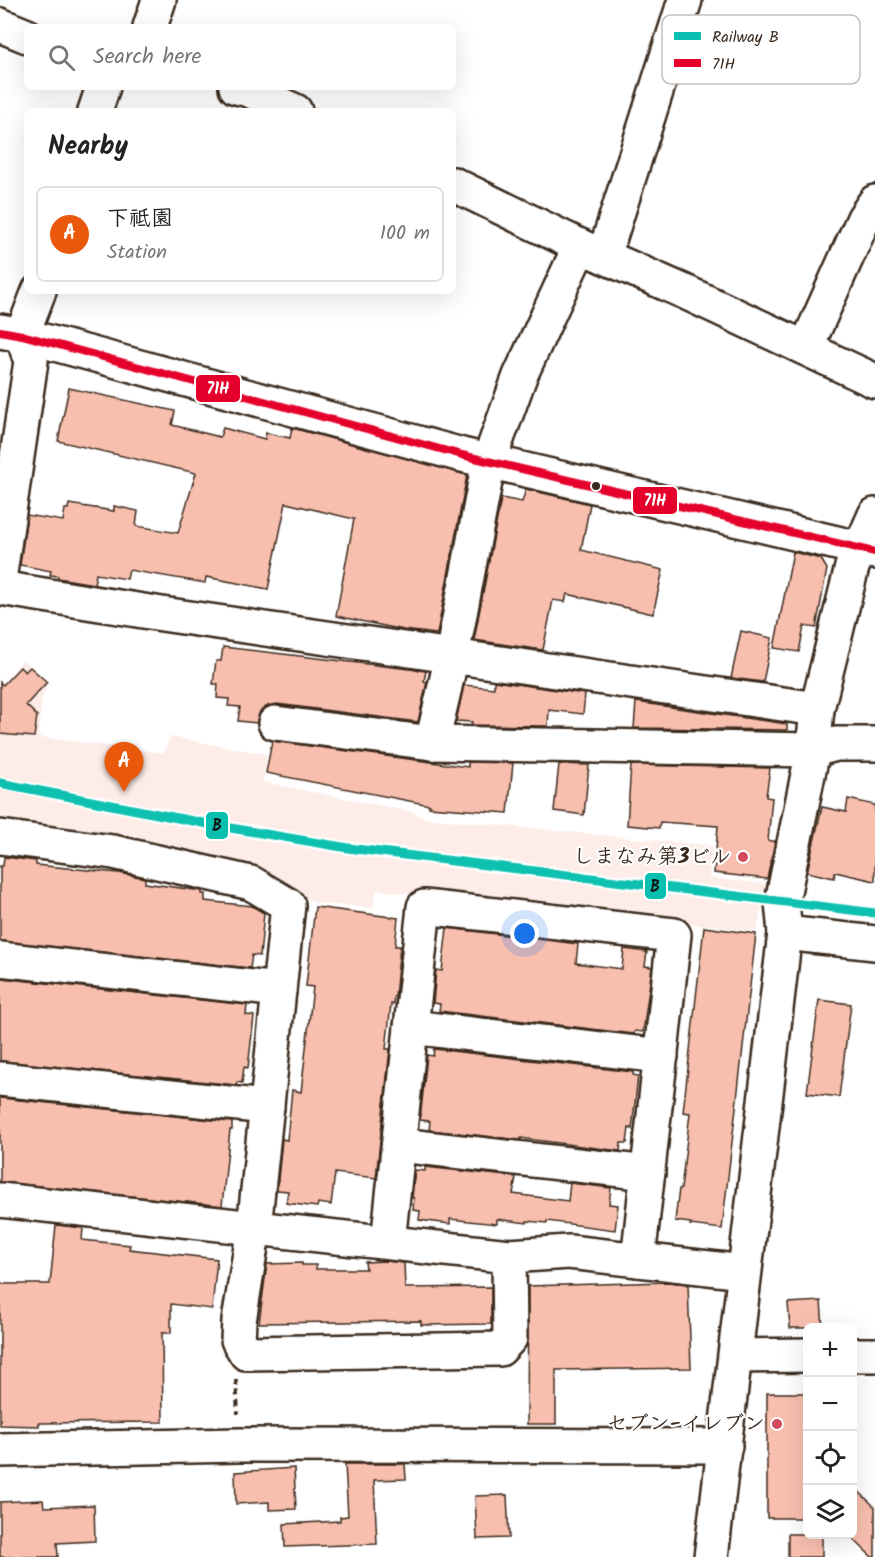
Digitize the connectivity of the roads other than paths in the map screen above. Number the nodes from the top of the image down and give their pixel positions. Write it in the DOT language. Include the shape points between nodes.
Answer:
graph roads {
  1 [pos="159,0"];
  2 [pos="686,0"];
  3 [pos="680,15"];
  4 [pos="0,24"];
  5 [pos="151,24"];
  6 [pos="24,35"];
  7 [pos="662,64"];
  8 [pos="102,90"];
  9 [pos="249,90"];
  10 [pos="96,108"];
  11 [pos="288,108"];
  12 [pos="456,185"];
  13 [pos="875,202"];
  14 [pos="592,251"];
  15 [pos="37,294"];
  16 [pos="11,333"];
  17 [pos="806,348"];
  18 [pos="875,381"];
  19 [pos="489,461"];
  20 [pos="875,515"];
  21 [pos="867,550"];
  22 [pos="0,573"];
  23 [pos="0,588"];
  24 [pos="452,656"];
  25 [pos="817,709"];
  26 [pos="275,723"];
  27 [pos="432,743"];
  28 [pos="875,744"];
  29 [pos="813,750"];
  30 [pos="0,837"];
  31 [pos="784,933"];
  32 [pos="875,943"];
  33 [pos="0,959"];
  34 [pos="279,990"];
  35 [pos="411,1027"];
  36 [pos="661,1056"];
  37 [pos="0,1079"];
  38 [pos="267,1107"];
  39 [pos="399,1145"];
  40 [pos="648,1173"];
  41 [pos="0,1200"];
  42 [pos="254,1228"];
  43 [pos="388,1242"];
  44 [pos="509,1256"];
  45 [pos="638,1260"];
  46 [pos="744,1272"];
  47 [pos="803,1355"];
  48 [pos="857,1355"];
  49 [pos="875,1355"];
  50 [pos="736,1356"];
  51 [pos="725,1446"];
  52 [pos="0,1450"];
  53 [pos="711,1557"];
  1 -- 5 [label="street"];
  2 -- 3 [label="street"];
  4 -- 6 [label="street"];
  7 -- 14 [label="street"];
  8 -- 10 [label="street"];
  9 -- 11 [label="street"];
  12 -- 14 [label="street"];
  13 -- 17 [label="street" via="859,227"];
  14 -- 17 [label="street"];
  14 -- 19 [label="street" via="520,376"];
  15 -- 16 [label="street"];
  16 -- 19 [label="street"];
  16 -- 22 [label="street" via="31,360"];
  17 -- 18 [label="street"];
  19 -- 21 [label="street"];
  19 -- 24 [label="street"];
  20 -- 21 [label="street"];
  21 -- 25 [label="street" via="852,567"];
  23 -- 24 [label="street"];
  24 -- 25 [label="street"];
  24 -- 27 [label="street"];
  25 -- 29 [label="street"];
  26 -- 27 [label="street"];
  27 -- 29 [label="street"];
  28 -- 29 [label="street" via="836,744"];
  29 -- 31 [label="street" via="782,902"];
  30 -- 34 [label="street" via="113,852 251,883 288,905"];
  31 -- 32 [label="street"];
  31 -- 46 [label="street"];
  33 -- 34 [label="street"];
  34 -- 38 [label="street"];
  35 -- 36 [label="street"];
  35 -- 36 [label="street" via="424,907 674,935"];
  35 -- 39 [label="street"];
  36 -- 40 [label="street"];
  37 -- 38 [label="street"];
  38 -- 42 [label="street"];
  39 -- 40 [label="street"];
  39 -- 43 [label="street"];
  40 -- 45 [label="street"];
  41 -- 42 [label="street"];
  42 -- 43 [label="street"];
  42 -- 44 [label="street" via="239,1321 238,1340 246,1353 500,1349 510,1338"];
  43 -- 44 [label="street"];
  44 -- 45 [label="street" via="569,1252"];
  45 -- 46 [label="street"];
  46 -- 50 [label="street"];
  47 -- 50 [label="street"];
  48 -- 49 [label="street"];
  50 -- 51 [label="street"];
  51 -- 52 [label="street" via="239,1445"];
  51 -- 53 [label="street"];
}
